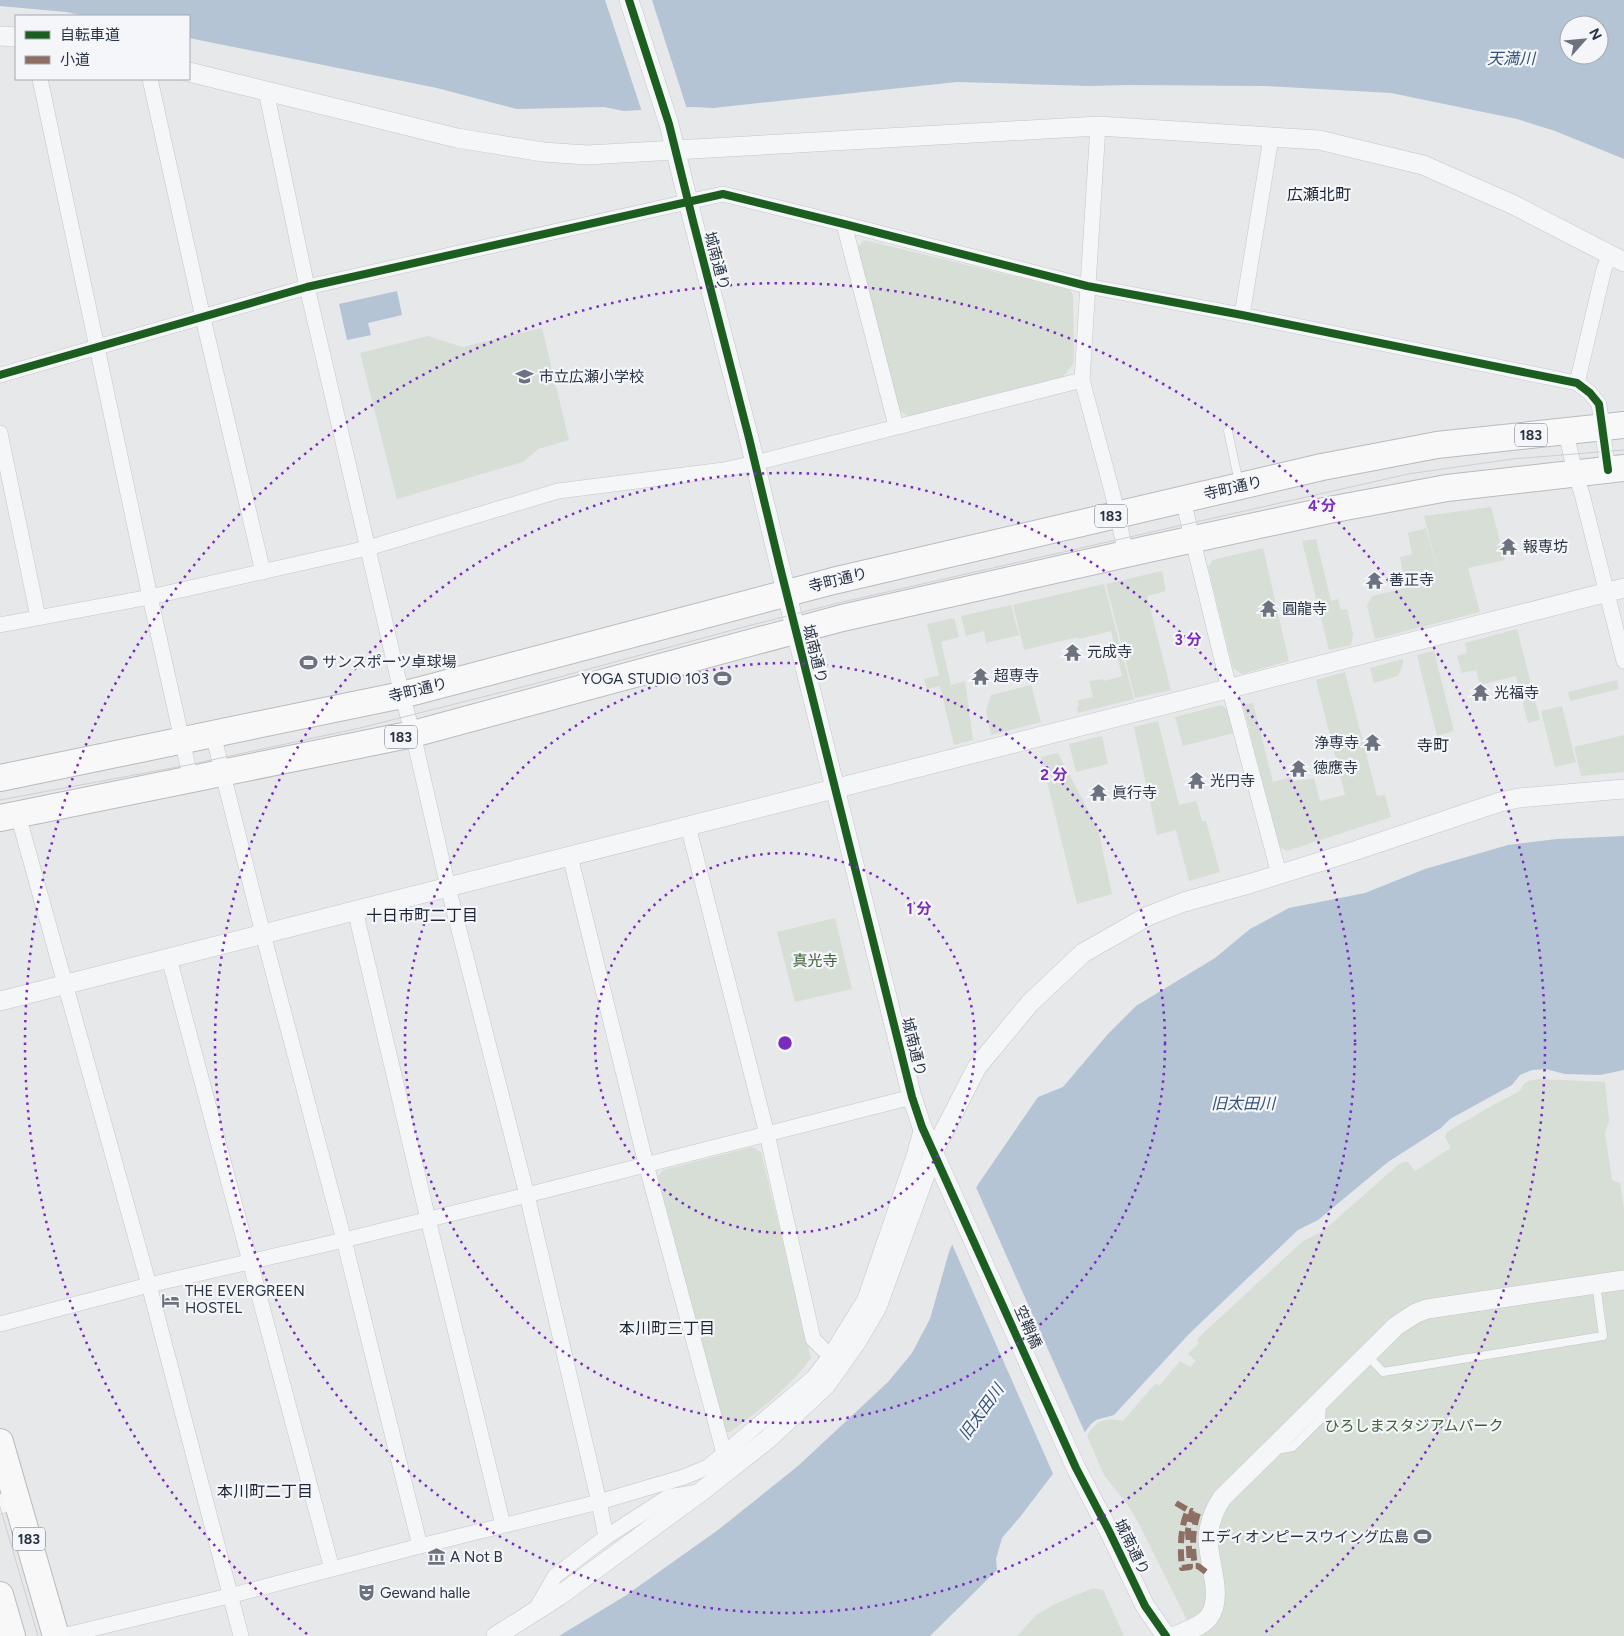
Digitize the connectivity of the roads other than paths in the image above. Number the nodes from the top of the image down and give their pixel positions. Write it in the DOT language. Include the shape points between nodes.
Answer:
graph roads {
  1 [pos="629,0"];
  2 [pos="0,36"];
  3 [pos="15,38"];
  4 [pos="190,72"];
  5 [pos="40,80"];
  6 [pos="150,80"];
  7 [pos="266,91"];
  8 [pos="1098,126"];
  9 [pos="1272,138"];
  10 [pos="675,151"];
  11 [pos="688,202"];
  12 [pos="844,224"];
  13 [pos="1617,259"];
  14 [pos="1087,286"];
  15 [pos="307,287"];
  16 [pos="1242,315"];
  17 [pos="203,318"];
  18 [pos="98,347"];
  19 [pos="0,375"];
  20 [pos="1082,380"];
  21 [pos="1577,383"];
  22 [pos="896,426"];
  23 [pos="1613,426"];
  24 [pos="1228,431"];
  25 [pos="1566,432"];
  26 [pos="0,433"];
  27 [pos="755,463"];
  28 [pos="1616,469"];
  29 [pos="1575,473"];
  30 [pos="1240,486"];
  31 [pos="1183,500"];
  32 [pos="1117,515"];
  33 [pos="1192,540"];
  34 [pos="368,548"];
  35 [pos="1126,554"];
  36 [pos="263,572"];
  37 [pos="1616,590"];
  38 [pos="786,593"];
  39 [pos="150,597"];
  40 [pos="38,617"];
  41 [pos="0,625"];
  42 [pos="795,631"];
  43 [pos="1624,660"];
  44 [pos="1230,688"];
  45 [pos="402,695"];
  46 [pos="212,734"];
  47 [pos="413,734"];
  48 [pos="182,740"];
  49 [pos="222,774"];
  50 [pos="0,778"];
  51 [pos="191,780"];
  52 [pos="834,789"];
  53 [pos="1624,789"];
  54 [pos="9,816"];
  55 [pos="688,826"];
  56 [pos="570,856"];
  57 [pos="1279,874"];
  58 [pos="448,887"];
  59 [pos="355,910"];
  60 [pos="263,934"];
  61 [pos="169,958"];
  62 [pos="65,984"];
  63 [pos="0,1001"];
  64 [pos="912,1097"];
  65 [pos="922,1127"];
  66 [pos="767,1134"];
  67 [pos="934,1153"];
  68 [pos="646,1164"];
  69 [pos="527,1195"];
  70 [pos="955,1198"];
  71 [pos="428,1219"];
  72 [pos="344,1240"];
  73 [pos="251,1261"];
  74 [pos="1624,1280"];
  75 [pos="1596,1284"];
  76 [pos="149,1285"];
  77 [pos="0,1324"];
  78 [pos="1367,1355"];
  79 [pos="830,1356"];
  80 [pos="0,1442"];
  81 [pos="724,1453"];
  82 [pos="1076,1468"];
  83 [pos="702,1491"];
  84 [pos="9,1502"];
  85 [pos="600,1502"];
  86 [pos="504,1525"];
  87 [pos="606,1537"];
  88 [pos="420,1546"];
  89 [pos="332,1569"];
  90 [pos="0,1596"];
  91 [pos="230,1596"];
  92 [pos="1145,1606"];
  93 [pos="532,1614"];
  94 [pos="12,1636"];
  95 [pos="56,1636"];
  96 [pos="62,1636"];
  97 [pos="241,1636"];
  98 [pos="496,1636"];
  99 [pos="1149,1636"];
  100 [pos="1166,1636"];
  101 [pos="1175,1636"];
  1 -- 10 [label="street, 城南通り"];
  2 -- 3 [label="street"];
  4 -- 7 [label="street"];
  5 -- 18 [label="street"];
  6 -- 17 [label="street"];
  7 -- 10 [label="street" via="494,145 587,155"];
  7 -- 15 [label="street"];
  8 -- 9 [label="street"];
  8 -- 10 [label="street"];
  8 -- 14 [label="street"];
  9 -- 13 [label="street" via="1319,140 1423,165 1514,205"];
  9 -- 16 [label="street"];
  10 -- 11 [label="street, 城南通り"];
  11 -- 12 [label="street" via="723,194"];
  11 -- 15 [label="street"];
  11 -- 27 [label="street, 城南通り"];
  12 -- 14 [label="street"];
  12 -- 22 [label="street"];
  13 -- 21 [label="street" via="1604,269"];
  14 -- 16 [label="street"];
  14 -- 20 [label="street"];
  15 -- 17 [label="street"];
  15 -- 34 [label="street"];
  16 -- 21 [label="street"];
  17 -- 18 [label="street"];
  17 -- 36 [label="street"];
  18 -- 19 [label="street"];
  18 -- 39 [label="street"];
  20 -- 22 [label="street"];
  20 -- 32 [label="street"];
  21 -- 23 [label="street" via="1590,393"];
  22 -- 27 [label="street"];
  23 -- 25 [label="highway, 寺町通り / 183"];
  23 -- 28 [label="street"];
  24 -- 30 [label="lane"];
  25 -- 29 [label="street"];
  25 -- 30 [label="highway, 寺町通り / 183" via="1437,445"];
  26 -- 40 [label="street"];
  27 -- 34 [label="street" via="724,470 558,491"];
  27 -- 38 [label="street, 城南通り"];
  28 -- 29 [label="highway, 183"];
  29 -- 33 [label="highway, 183" via="1447,488"];
  29 -- 37 [label="street"];
  30 -- 31 [label="highway, 寺町通り / 183"];
  31 -- 32 [label="highway, 寺町通り / 183"];
  31 -- 33 [label="street"];
  32 -- 35 [label="street"];
  32 -- 38 [label="highway, 寺町通り / 183"];
  33 -- 35 [label="highway, 183"];
  33 -- 44 [label="street"];
  34 -- 36 [label="street"];
  34 -- 45 [label="street"];
  35 -- 42 [label="highway, 183"];
  36 -- 39 [label="street"];
  37 -- 43 [label="street"];
  37 -- 44 [label="street"];
  38 -- 42 [label="street, 城南通り"];
  38 -- 45 [label="highway, 寺町通り / 183"];
  39 -- 40 [label="street"];
  39 -- 48 [label="street"];
  40 -- 41 [label="street"];
  42 -- 47 [label="highway, 183"];
  42 -- 52 [label="street, 城南通り"];
  44 -- 52 [label="street"];
  44 -- 57 [label="street"];
  45 -- 46 [label="highway, 寺町通り / 183"];
  45 -- 47 [label="street"];
  46 -- 48 [label="highway, 寺町通り / 183"];
  46 -- 49 [label="street"];
  47 -- 49 [label="highway, 183"];
  47 -- 58 [label="street"];
  48 -- 50 [label="highway, 寺町通り / 183"];
  48 -- 51 [label="street"];
  49 -- 51 [label="highway, 183"];
  49 -- 60 [label="street"];
  51 -- 54 [label="highway, 183"];
  52 -- 55 [label="street"];
  52 -- 64 [label="street, 城南通り"];
  53 -- 57 [label="street" via="1500,802"];
  54 -- 62 [label="street"];
  55 -- 56 [label="street"];
  55 -- 66 [label="street"];
  56 -- 58 [label="street"];
  56 -- 68 [label="street"];
  57 -- 67 [label="street" via="1148,916 1083,953 1030,1002 977,1068"];
  58 -- 59 [label="street"];
  58 -- 69 [label="street"];
  59 -- 60 [label="street"];
  59 -- 71 [label="street"];
  60 -- 61 [label="street"];
  60 -- 72 [label="street"];
  61 -- 62 [label="street"];
  61 -- 73 [label="street"];
  62 -- 63 [label="street"];
  62 -- 76 [label="street"];
  64 -- 65 [label="street, 城南通り"];
  64 -- 66 [label="street"];
  65 -- 67 [label="street, 城南通り"];
  65 -- 79 [label="street" via="865,1299"];
  66 -- 68 [label="street"];
  66 -- 79 [label="street" via="813,1339"];
  67 -- 70 [label="street, 城南通り"];
  67 -- 83 [label="street" via="877,1307 857,1341 826,1385 768,1439"];
  68 -- 69 [label="street"];
  68 -- 81 [label="street"];
  69 -- 71 [label="street"];
  69 -- 85 [label="street"];
  70 -- 82 [label="street, 空鞘橋"];
  71 -- 72 [label="street"];
  71 -- 86 [label="street"];
  72 -- 73 [label="street"];
  72 -- 88 [label="street"];
  73 -- 76 [label="street"];
  73 -- 89 [label="street"];
  74 -- 75 [label="street"];
  75 -- 78 [label="street" via="1427,1309 1396,1326"];
  75 -- 78 [label="lane" via="1603,1336 1383,1372"];
  76 -- 77 [label="street"];
  76 -- 91 [label="street"];
  78 -- 101 [label="street" via="1228,1491 1217,1506 1208,1537 1216,1589 1212,1612 1200,1625"];
  79 -- 81 [label="street" via="813,1378"];
  80 -- 84 [label="highway, 183"];
  81 -- 85 [label="street" via="708,1467 684,1477"];
  82 -- 92 [label="street, 城南通り"];
  83 -- 87 [label="street" via="668,1497"];
  83 -- 93 [label="street"];
  84 -- 95 [label="highway, 183"];
  85 -- 86 [label="street"];
  85 -- 87 [label="street"];
  86 -- 88 [label="street"];
  87 -- 93 [label="street" via="555,1576"];
  88 -- 89 [label="street"];
  89 -- 91 [label="street"];
  90 -- 94 [label="highway"];
  91 -- 96 [label="street"];
  91 -- 97 [label="street"];
  92 -- 99 [label="street"];
  92 -- 100 [label="street, 城南通り"];
  93 -- 98 [label="street"];
}
